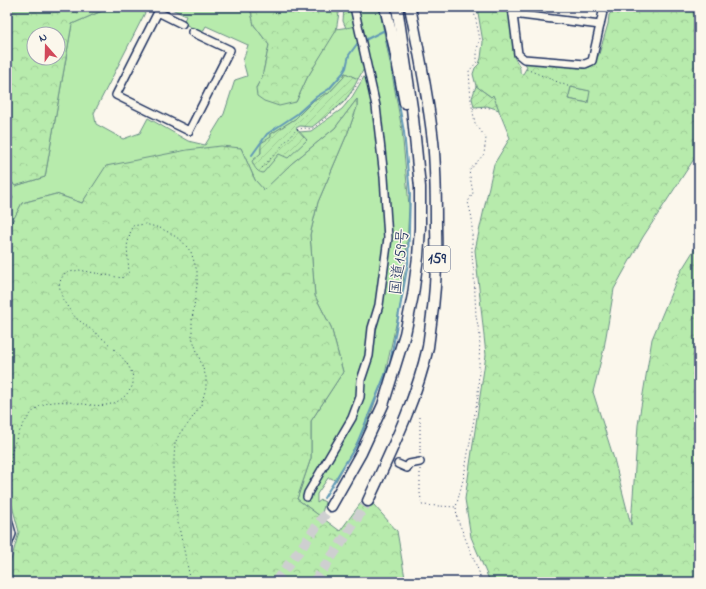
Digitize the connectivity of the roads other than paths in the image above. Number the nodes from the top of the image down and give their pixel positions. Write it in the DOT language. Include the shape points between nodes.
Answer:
graph roads {
  1 [pos="354,7"];
  2 [pos="385,7"];
  3 [pos="397,7"];
  4 [pos="410,7"];
  5 [pos="417,7"];
  6 [pos="604,7"];
  7 [pos="512,10"];
  8 [pos="182,24"];
  9 [pos="600,25"];
  10 [pos="192,32"];
  11 [pos="428,112"];
  12 [pos="420,187"];
  13 [pos="420,462"];
  14 [pos="398,464"];
  15 [pos="307,497"];
  16 [pos="368,502"];
  17 [pos="331,506"];
  18 [pos="8,518"];
  19 [pos="7,547"];
  1 -- 15 [label="street" via="376,106 388,238 379,305 372,328 369,356 361,380 359,402"];
  2 -- 12 [label="highway, 159"];
  3 -- 12 [label="highway, 国道159号 / 159" via="412,108"];
  4 -- 11 [label="highway, 国道159号 / 159"];
  5 -- 11 [label="highway, 159"];
  6 -- 9 [label="street"];
  7 -- 9 [label="street"];
  7 -- 9 [label="street" via="518,54 524,59 585,64 592,61"];
  8 -- 10 [label="street" via="158,12 116,95 189,132 230,50"];
  11 -- 16 [label="highway, 国道159号 / 159" via="436,181 437,240 434,300 428,346 416,390 399,435"];
  12 -- 17 [label="highway, 国道159号 / 159" via="418,257 405,334 383,404 361,453"];
  13 -- 14 [label="street" via="410,464 407,468"];
  18 -- 19 [label="street" via="12,534"];
}
